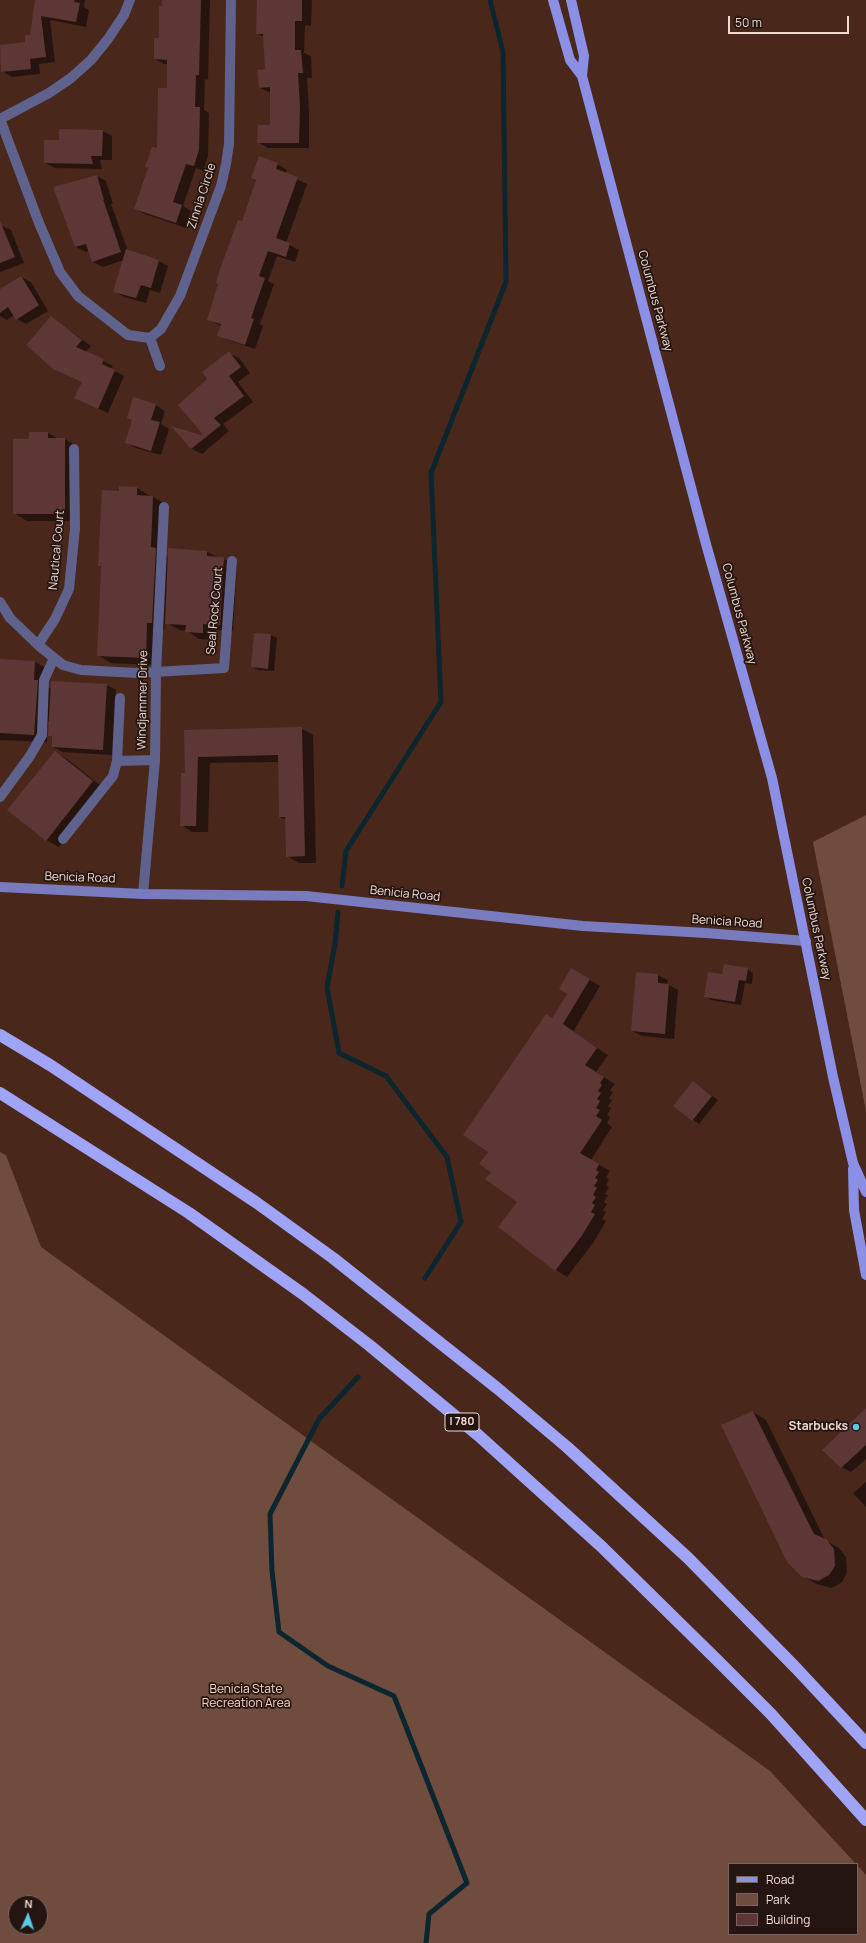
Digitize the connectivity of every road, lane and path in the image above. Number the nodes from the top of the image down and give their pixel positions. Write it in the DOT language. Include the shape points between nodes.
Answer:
graph roads {
  1 [pos="130,0"];
  2 [pos="231,0"];
  3 [pos="553,0"];
  4 [pos="571,0"];
  5 [pos="582,76"];
  6 [pos="0,119"];
  7 [pos="150,338"];
  8 [pos="160,366"];
  9 [pos="74,449"];
  10 [pos="164,507"];
  11 [pos="232,561"];
  12 [pos="0,602"];
  13 [pos="38,645"];
  14 [pos="54,658"];
  15 [pos="156,672"];
  16 [pos="120,698"];
  17 [pos="155,760"];
  18 [pos="117,761"];
  19 [pos="0,797"];
  20 [pos="63,839"];
  21 [pos="0,886"];
  22 [pos="144,894"];
  23 [pos="806,941"];
  24 [pos="0,1035"];
  25 [pos="0,1094"];
  26 [pos="853,1163"];
  27 [pos="866,1192"];
  28 [pos="866,1275"];
  29 [pos="866,1743"];
  30 [pos="866,1820"];
  1 -- 6 [label="street" via="124,15 91,60 49,93"];
  2 -- 7 [label="street, Zinnia Circle" via="229,144 221,186 180,296 161,329"];
  3 -- 5 [label="main road, Columbus Parkway" via="570,60"];
  4 -- 5 [label="main road, Columbus Parkway" via="584,56"];
  5 -- 23 [label="main road, Columbus Parkway" via="712,565 772,778"];
  6 -- 7 [label="street" via="60,272 78,296 128,335"];
  7 -- 8 [label="street"];
  9 -- 13 [label="street, Nautical Court" via="75,528 69,589 55,620"];
  10 -- 15 [label="street, Windjammer Drive"];
  11 -- 15 [label="street, Seal Rock Court" via="224,668"];
  12 -- 13 [label="street" via="10,618"];
  13 -- 14 [label="street"];
  14 -- 15 [label="street" via="64,665 82,670 137,674"];
  14 -- 19 [label="street" via="44,680 42,735"];
  15 -- 17 [label="street, Windjammer Drive"];
  16 -- 18 [label="street"];
  17 -- 18 [label="street"];
  17 -- 22 [label="street, Windjammer Drive"];
  18 -- 20 [label="street" via="113,776"];
  21 -- 22 [label="main road, Benicia Road"];
  22 -- 23 [label="main road, Benicia Road" via="306,896 583,926"];
  23 -- 26 [label="main road, Columbus Parkway"];
  24 -- 29 [label="highway" via="56,1069 257,1203 333,1258 497,1388 567,1447 688,1558 791,1662"];
  25 -- 30 [label="highway, I 780" via="189,1213 303,1294 478,1435 602,1548 716,1659 771,1714"];
  26 -- 27 [label="main road, Columbus Parkway"];
  26 -- 28 [label="main road, Columbus Parkway" via="854,1210"];
}
